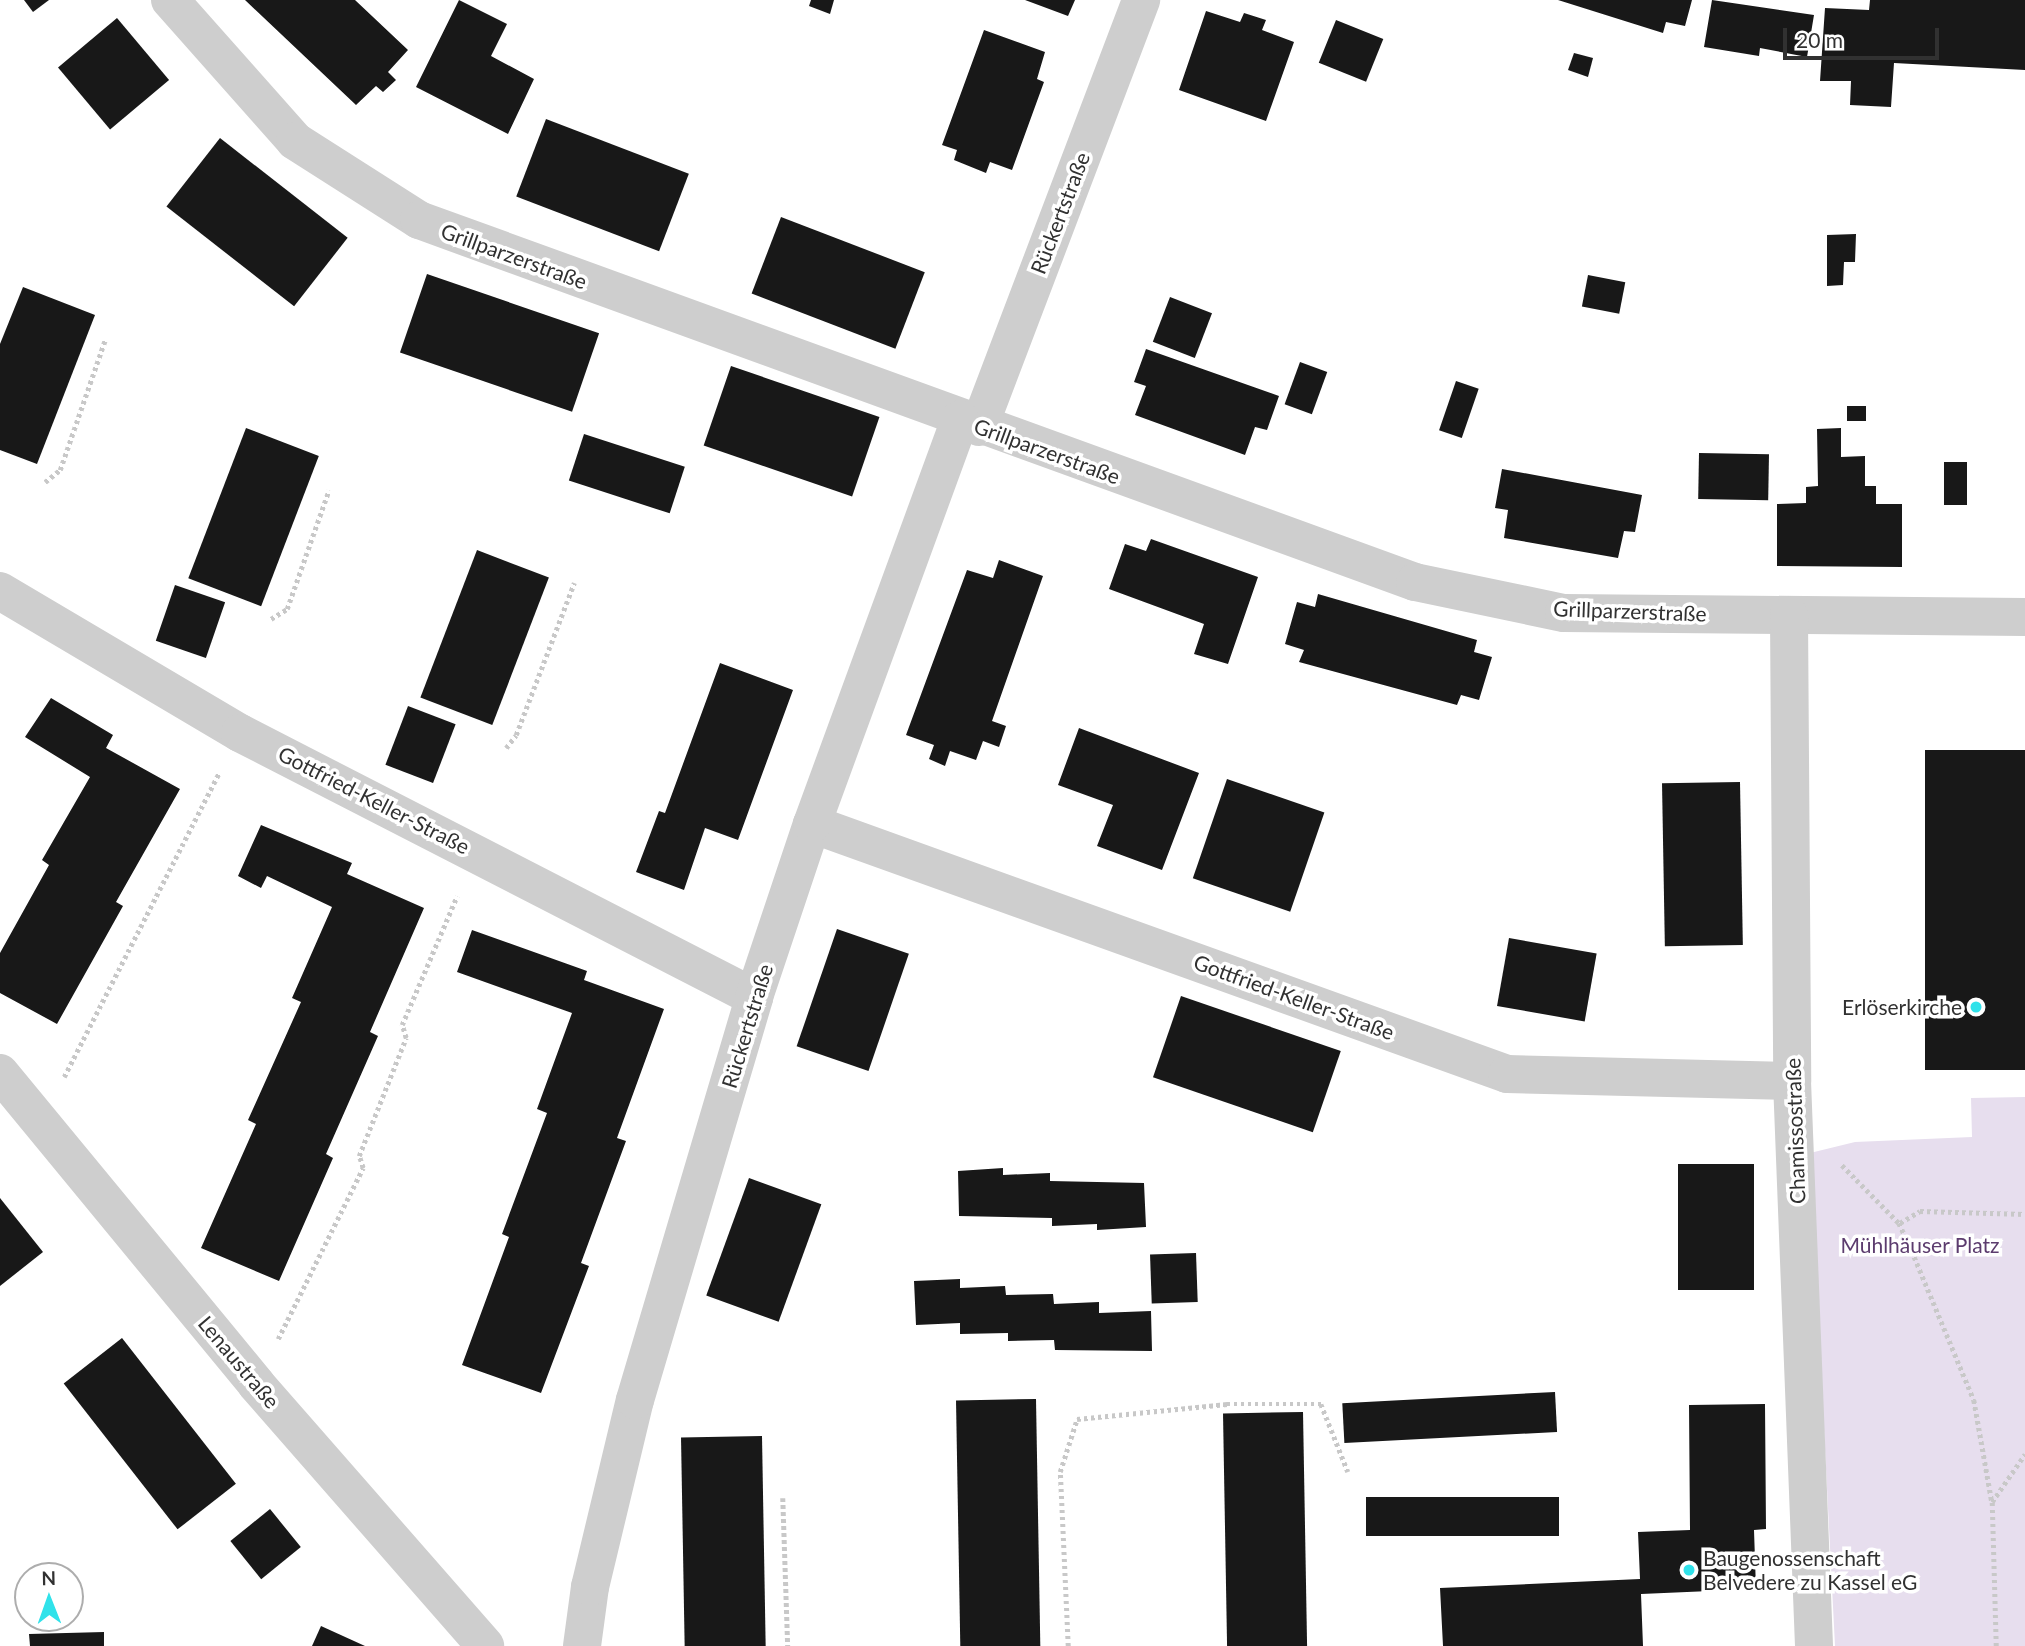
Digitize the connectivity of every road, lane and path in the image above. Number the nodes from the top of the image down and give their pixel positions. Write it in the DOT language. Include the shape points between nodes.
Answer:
graph roads {
  1 [pos="170,0"];
  2 [pos="1141,0"];
  3 [pos="105,340"];
  4 [pos="970,423"];
  5 [pos="46,482"];
  6 [pos="329,490"];
  7 [pos="574,583"];
  8 [pos="0,591"];
  9 [pos="1789,615"];
  10 [pos="2025,617"];
  11 [pos="271,619"];
  12 [pos="240,733"];
  13 [pos="506,748"];
  14 [pos="812,824"];
  15 [pos="476,852"];
  16 [pos="754,998"];
  17 [pos="0,1073"];
  18 [pos="1792,1081"];
  19 [pos="41,1121"];
  20 [pos="1794,1136"];
  21 [pos="2025,1214"];
  22 [pos="1899,1223"];
  23 [pos="256,1384"];
  24 [pos="2025,1454"];
  25 [pos="1348,1472"];
  26 [pos="783,1498"];
  27 [pos="1992,1502"];
  28 [pos="485,1646"];
  29 [pos="582,1646"];
  30 [pos="788,1646"];
  31 [pos="1068,1646"];
  32 [pos="1814,1646"];
  33 [pos="1996,1646"];
  1 -- 4 [label="street, Grillparzerstraße" via="295,141 419,220"];
  2 -- 4 [label="street, Rückertstraße"];
  3 -- 5 [label="path" via="60,470"];
  4 -- 9 [label="street, Grillparzerstraße" via="1415,582 1564,613"];
  4 -- 14 [label="street, Rückertstraße"];
  6 -- 11 [label="path" via="287,609"];
  7 -- 13 [label="path" via="516,736"];
  8 -- 12 [label="street, Gottfried-Keller-Straße"];
  9 -- 10 [label="street, Grillparzerstraße"];
  9 -- 18 [label="street, Chamissostraße"];
  12 -- 15 [label="street, Gottfried-Keller-Straße"];
  12 -- 19 [label="path"];
  14 -- 16 [label="street, Rückertstraße"];
  14 -- 18 [label="street, Gottfried-Keller-Straße" via="1507,1074"];
  15 -- 16 [label="street, Gottfried-Keller-Straße"];
  15 -- 23 [label="path" via="402,1025 407,1038 359,1156 363,1168"];
  16 -- 29 [label="street, Rückertstraße" via="635,1400 590,1587"];
  17 -- 19 [label="street, Lenaustraße"];
  18 -- 20 [label="street, Chamissostraße"];
  19 -- 23 [label="street, Lenaustraße"];
  20 -- 22 [label="path" via="1819,1140"];
  20 -- 32 [label="street, Chamissostraße"];
  21 -- 22 [label="path" via="1920,1211"];
  22 -- 27 [label="path" via="1974,1399"];
  23 -- 28 [label="street, Lenaustraße"];
  24 -- 27 [label="path"];
  25 -- 31 [label="path" via="1321,1404 1227,1404 1077,1419 1060,1472"];
  26 -- 30 [label="path"];
  27 -- 33 [label="path"];
}
